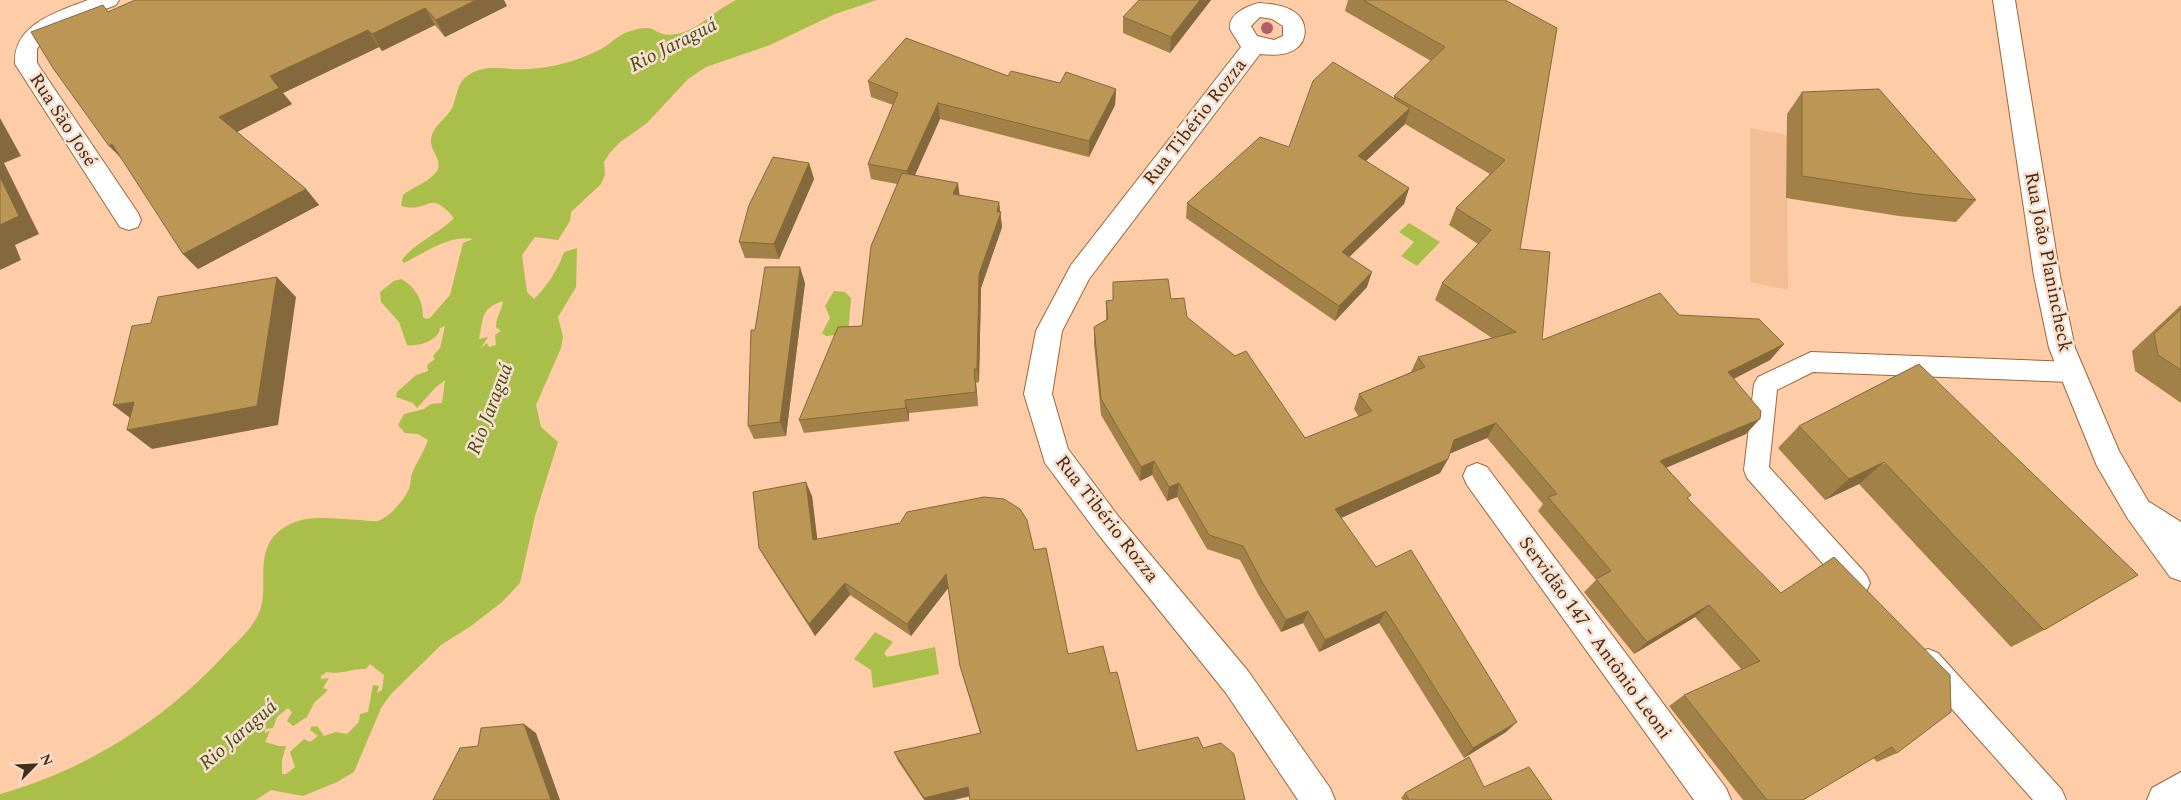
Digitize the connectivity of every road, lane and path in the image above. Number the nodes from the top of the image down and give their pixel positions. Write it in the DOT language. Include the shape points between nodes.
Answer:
graph roads {
  1 [pos="108,0"];
  2 [pos="2004,0"];
  3 [pos="1285,6"];
  4 [pos="1254,45"];
  5 [pos="129,220"];
  6 [pos="2071,372"];
  7 [pos="1477,476"];
  8 [pos="2138,510"];
  9 [pos="2181,538"];
  10 [pos="2181,567"];
  11 [pos="1872,600"];
  12 [pos="1912,644"];
  13 [pos="2181,789"];
  14 [pos="1318,800"];
  15 [pos="1714,800"];
  16 [pos="2052,800"];
  17 [pos="2164,800"];
  1 -- 5 [label="street, Rua São José" via="54,23 34,36 26,48 26,64"];
  2 -- 6 [label="street, Rua João Planincheck" via="2047,276 2062,348"];
  3 -- 4 [label="street, Rua Tibério Rozza" via="1259,10 1243,19 1241,33"];
  3 -- 4 [label="street, Rua Tibério Rozza" via="1297,31 1294,39 1277,48"];
  4 -- 14 [label="street, Rua Tibério Rozza" via="1080,272 1048,331 1038,394 1055,454 1108,525 1237,682"];
  6 -- 8 [label="street, Rua João Planincheck" via="2107,457"];
  6 -- 11 [label="lane" via="1812,362 1766,384 1756,470"];
  7 -- 15 [label="street, Servidão 147 - Antônio Leoni"];
  8 -- 9 [label="street"];
  8 -- 10 [label="street, Rua João Planincheck"];
  12 -- 16 [label="lane"];
  13 -- 17 [label="street"];
}
